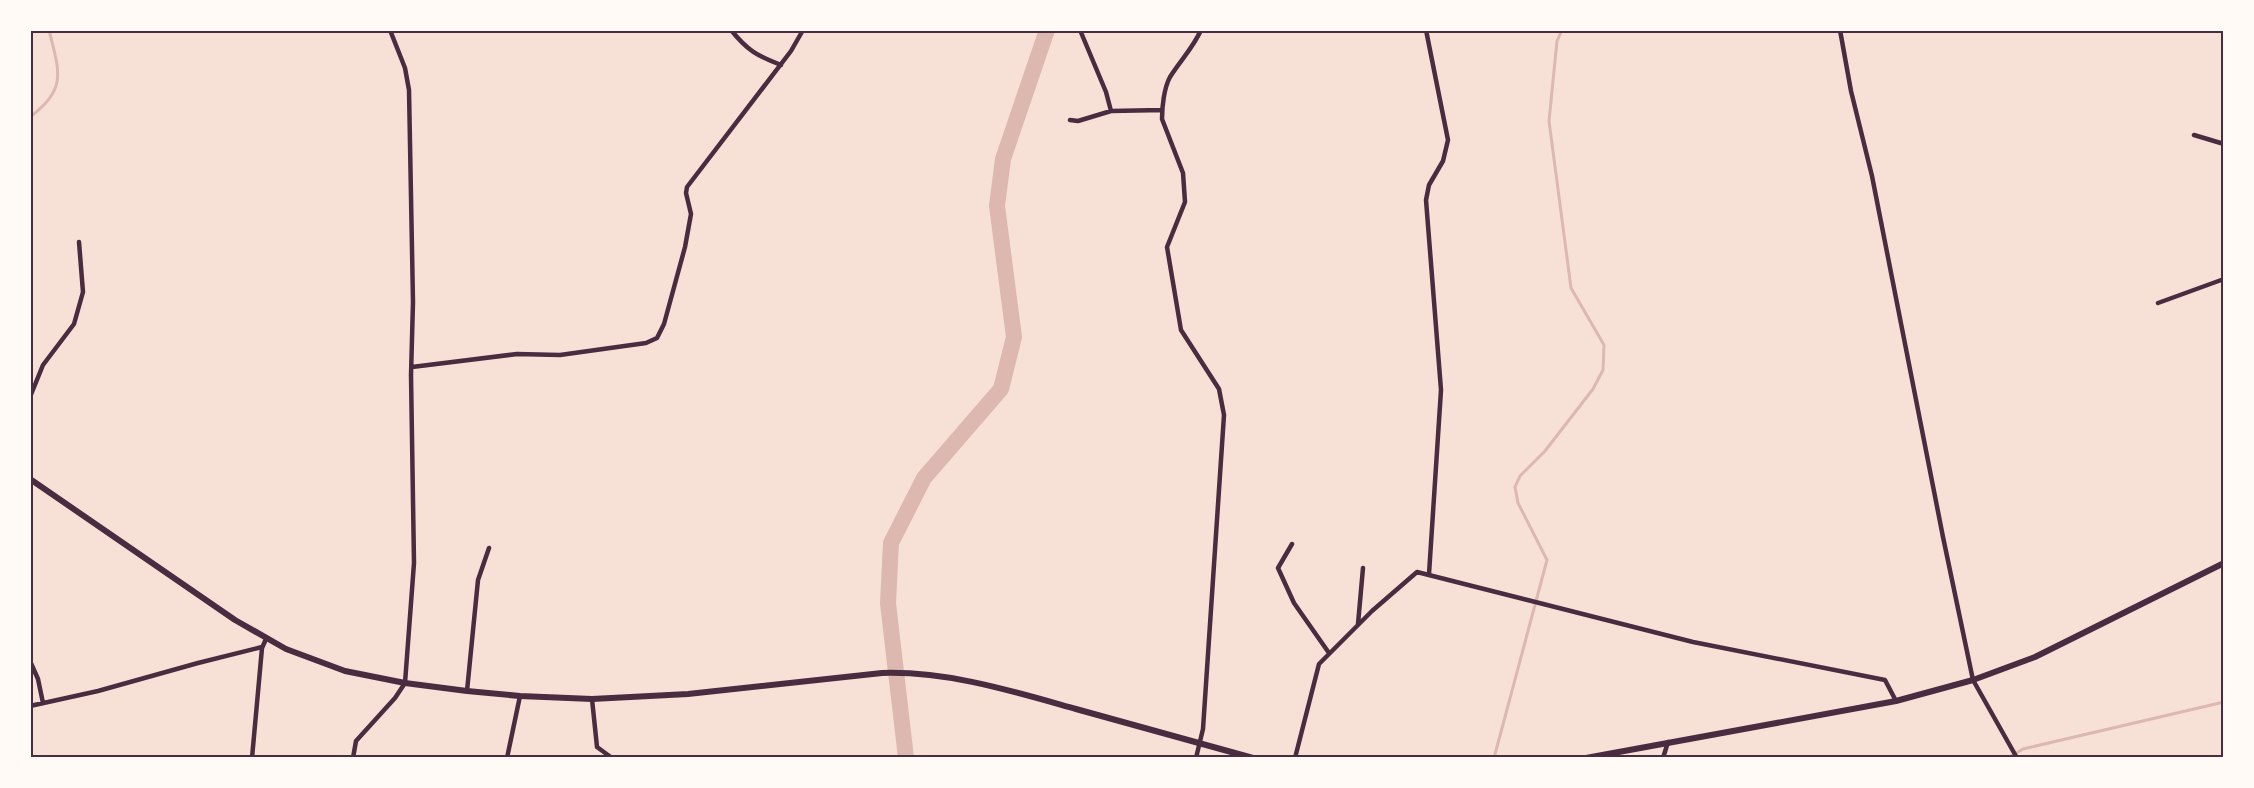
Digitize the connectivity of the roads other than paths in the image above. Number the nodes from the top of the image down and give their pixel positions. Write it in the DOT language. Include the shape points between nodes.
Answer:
graph roads {
  1 [pos="390,30"];
  2 [pos="731,30"];
  3 [pos="803,30"];
  4 [pos="1080,30"];
  5 [pos="1201,30"];
  6 [pos="1426,30"];
  7 [pos="1840,30"];
  8 [pos="781,65"];
  9 [pos="1162,110"];
  10 [pos="1111,111"];
  11 [pos="1070,120"];
  12 [pos="2194,135"];
  13 [pos="2224,144"];
  14 [pos="79,242"];
  15 [pos="2224,279"];
  16 [pos="2158,303"];
  17 [pos="412,367"];
  18 [pos="30,397"];
  19 [pos="30,479"];
  20 [pos="1292,544"];
  21 [pos="489,548"];
  22 [pos="2224,563"];
  23 [pos="1363,568"];
  24 [pos="1429,574"];
  25 [pos="1359,624"];
  26 [pos="266,639"];
  27 [pos="262,647"];
  28 [pos="1329,653"];
  29 [pos="30,661"];
  30 [pos="1973,680"];
  31 [pos="405,683"];
  32 [pos="467,691"];
  33 [pos="520,696"];
  34 [pos="592,699"];
  35 [pos="1896,701"];
  36 [pos="43,703"];
  37 [pos="30,706"];
  38 [pos="1668,742"];
  39 [pos="1200,743"];
  40 [pos="252,758"];
  41 [pos="353,758"];
  42 [pos="507,758"];
  43 [pos="612,758"];
  44 [pos="1196,758"];
  45 [pos="1253,758"];
  46 [pos="1295,758"];
  47 [pos="1586,758"];
  48 [pos="1664,758"];
  49 [pos="2016,758"];
  1 -- 17 [label="street" via="409,90"];
  2 -- 8 [label="street" via="759,57"];
  3 -- 8 [label="street"];
  4 -- 10 [label="street"];
  5 -- 9 [label="street" via="1169,79"];
  6 -- 24 [label="street" via="1448,140 1426,200 1441,390"];
  7 -- 30 [label="street"];
  8 -- 17 [label="street" via="687,187 691,214 685,247 657,338 560,356 517,354"];
  9 -- 10 [label="street"];
  9 -- 39 [label="street" via="1183,173 1185,202 1167,247 1181,330 1219,389 1224,415"];
  10 -- 11 [label="street"];
  12 -- 13 [label="street"];
  14 -- 18 [label="street" via="83,292 74,324 43,365"];
  15 -- 16 [label="street"];
  17 -- 31 [label="street" via="414,563"];
  19 -- 26 [label="street"];
  20 -- 28 [label="street" via="1278,568 1294,603"];
  21 -- 32 [label="street" via="478,580"];
  22 -- 30 [label="street" via="2035,657"];
  23 -- 25 [label="street"];
  24 -- 25 [label="street" via="1417,572"];
  24 -- 35 [label="street" via="1693,642 1885,680"];
  25 -- 28 [label="street"];
  26 -- 27 [label="street"];
  26 -- 31 [label="street" via="345,671"];
  27 -- 36 [label="street"];
  27 -- 40 [label="street"];
  28 -- 46 [label="street" via="1319,664"];
  29 -- 36 [label="street"];
  30 -- 35 [label="street"];
  30 -- 49 [label="street"];
  31 -- 32 [label="street"];
  31 -- 41 [label="street" via="356,741"];
  32 -- 33 [label="street"];
  33 -- 34 [label="street"];
  33 -- 42 [label="street"];
  34 -- 39 [label="street" via="679,695 913,673 1001,688"];
  34 -- 43 [label="street" via="597,747"];
  35 -- 38 [label="street"];
  36 -- 37 [label="street"];
  38 -- 47 [label="street"];
  38 -- 48 [label="street"];
  39 -- 44 [label="street"];
  39 -- 45 [label="street"];
}
